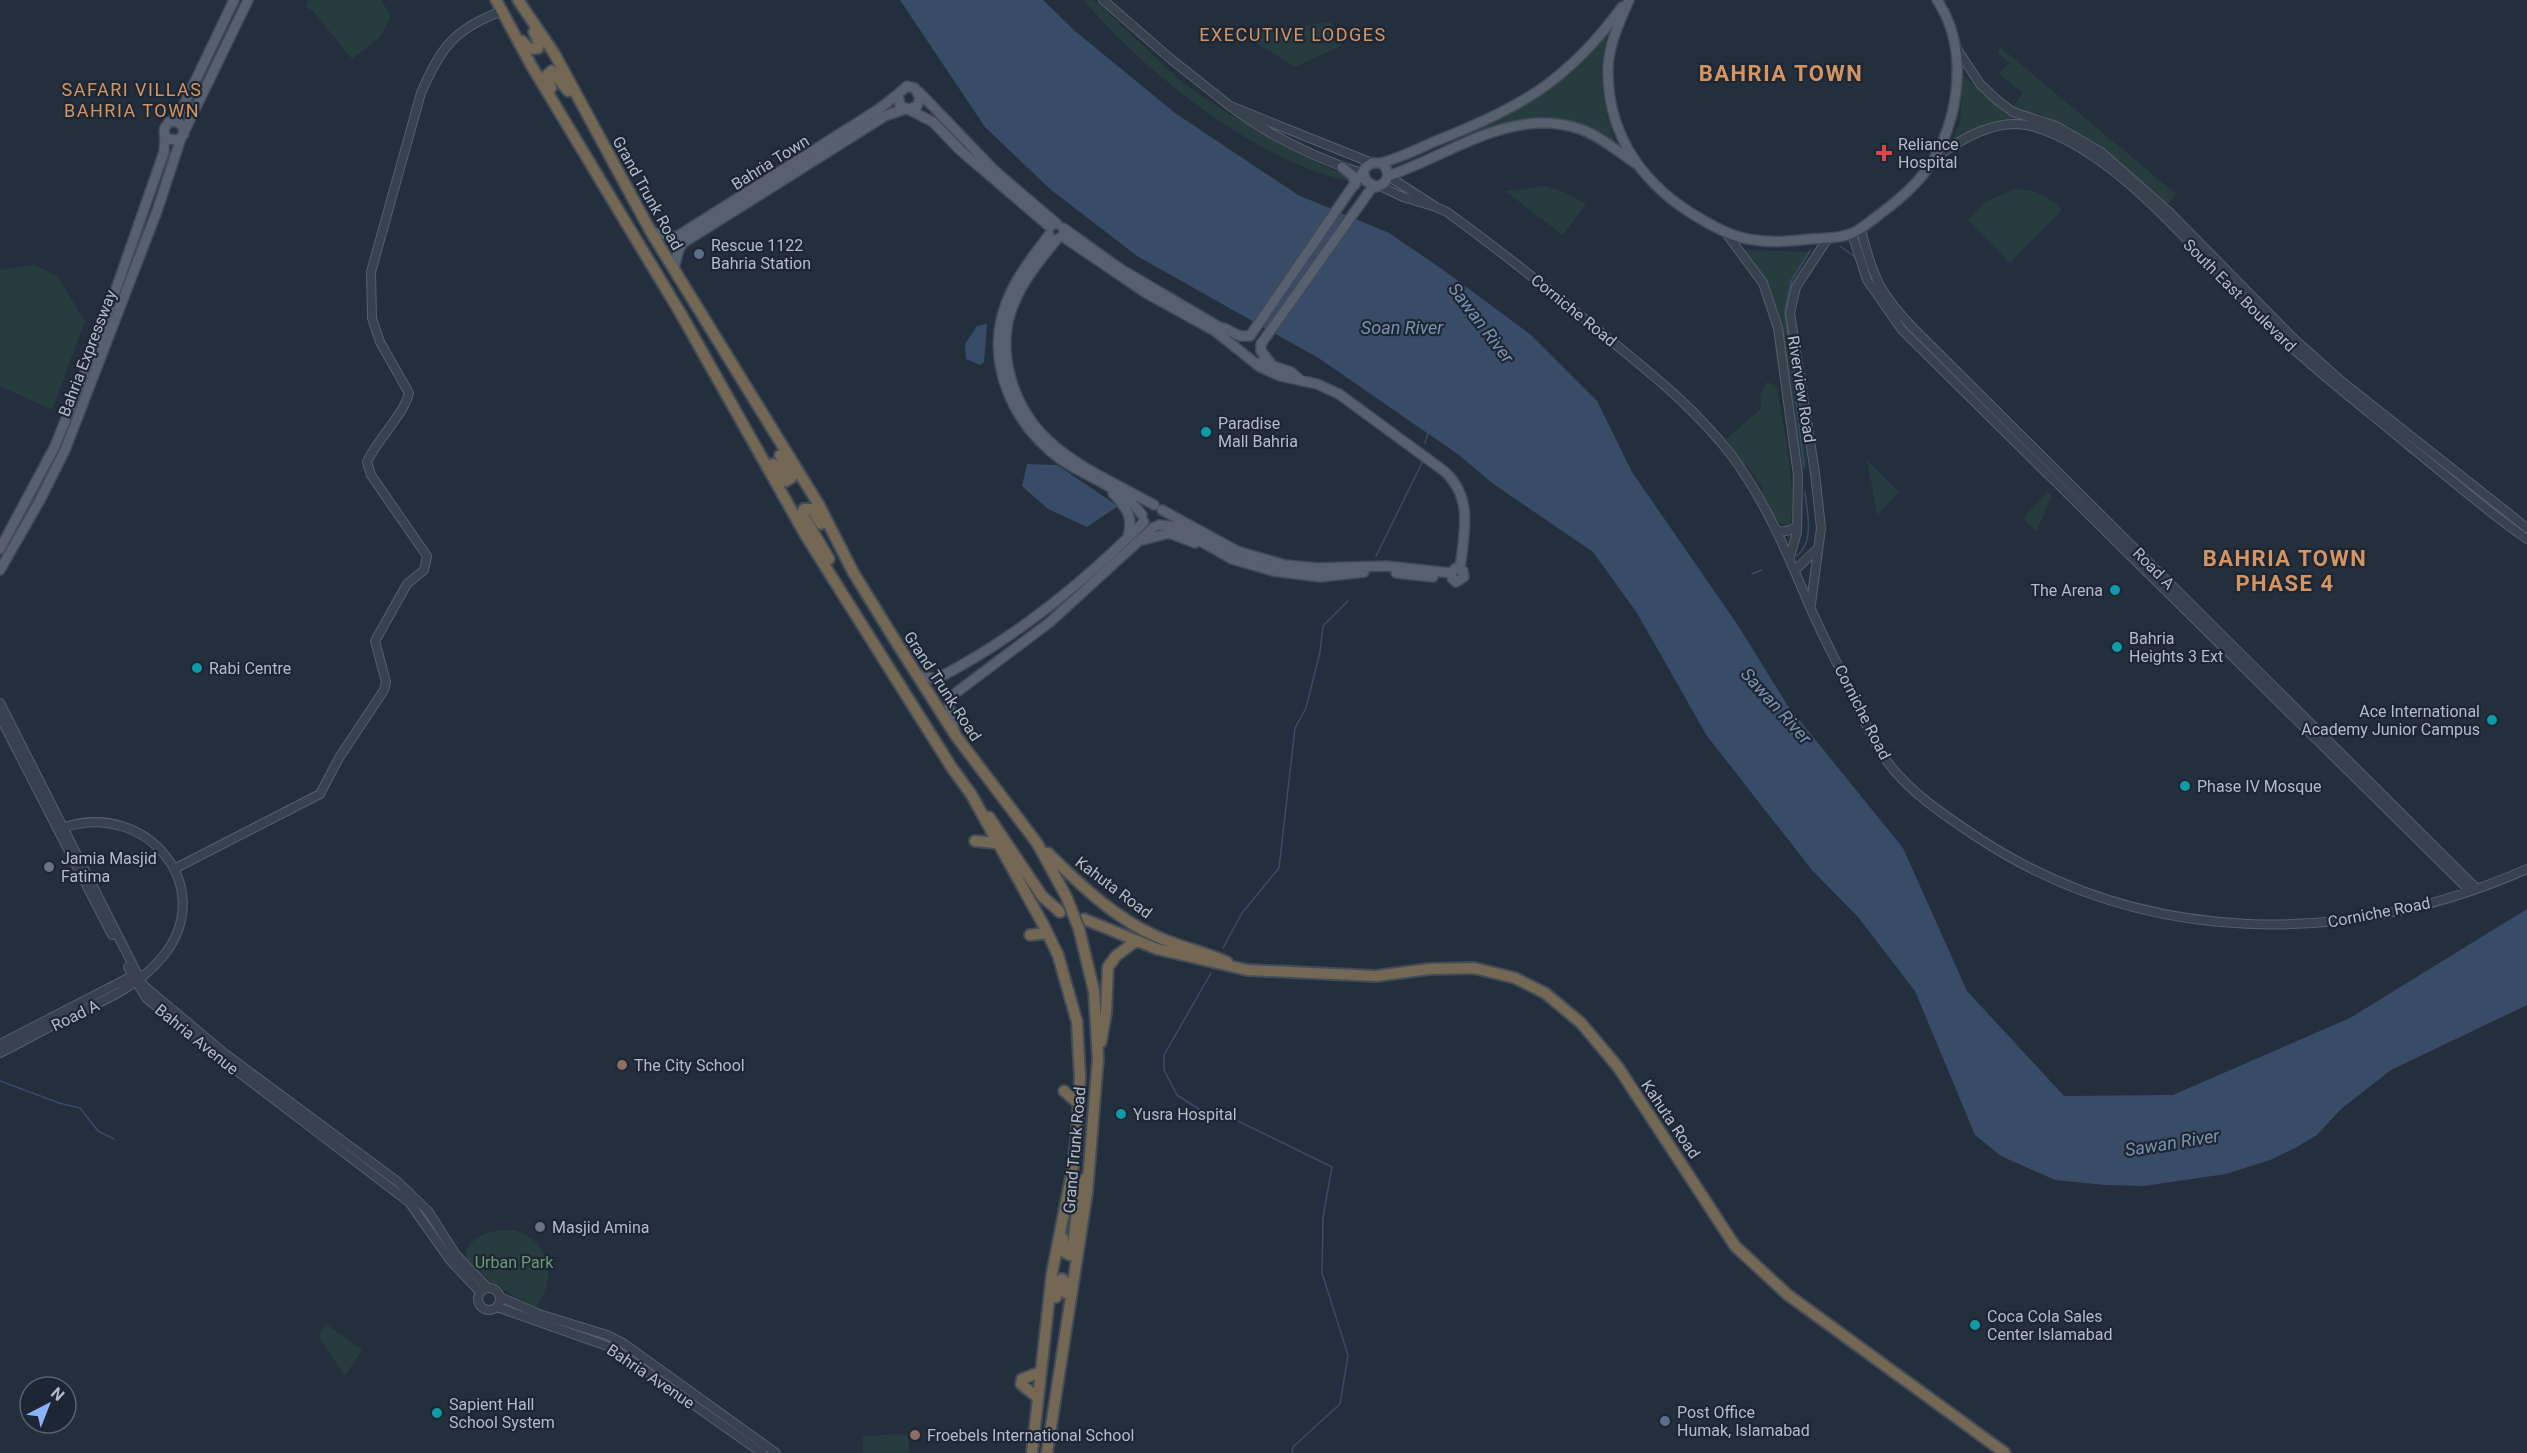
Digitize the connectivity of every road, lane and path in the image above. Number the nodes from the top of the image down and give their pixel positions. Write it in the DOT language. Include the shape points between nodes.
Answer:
graph roads {
  1 [pos="234,0"];
  2 [pos="248,0"];
  3 [pos="496,0"];
  4 [pos="517,0"];
  5 [pos="1103,0"];
  6 [pos="1628,0"];
  7 [pos="1937,0"];
  8 [pos="502,11"];
  9 [pos="509,23"];
  10 [pos="1957,50"];
  11 [pos="917,91"];
  12 [pos="898,94"];
  13 [pos="1230,105"];
  14 [pos="907,109"];
  15 [pos="560,111"];
  16 [pos="170,122"];
  17 [pos="596,130"];
  18 [pos="165,135"];
  19 [pos="183,135"];
  20 [pos="1935,158"];
  21 [pos="1377,163"];
  22 [pos="1635,163"];
  23 [pos="1342,167"];
  24 [pos="1364,174"];
  25 [pos="1388,176"];
  26 [pos="1376,186"];
  27 [pos="1353,187"];
  28 [pos="1436,207"];
  29 [pos="651,232"];
  30 [pos="1056,232"];
  31 [pos="1726,232"];
  32 [pos="1856,232"];
  33 [pos="1828,238"];
  34 [pos="674,268"];
  35 [pos="1224,328"];
  36 [pos="1272,365"];
  37 [pos="1299,379"];
  38 [pos="751,396"];
  39 [pos="732,402"];
  40 [pos="1108,487"];
  41 [pos="1158,508"];
  42 [pos="1143,519"];
  43 [pos="1157,526"];
  44 [pos="1797,526"];
  45 [pos="2527,528"];
  46 [pos="1776,529"];
  47 [pos="1127,539"];
  48 [pos="2527,539"];
  49 [pos="1138,542"];
  50 [pos="0,549"];
  51 [pos="1816,550"];
  52 [pos="1790,557"];
  53 [pos="1258,567"];
  54 [pos="1796,569"];
  55 [pos="0,570"];
  56 [pos="853,572"];
  57 [pos="1454,573"];
  58 [pos="837,585"];
  59 [pos="1811,608"];
  60 [pos="919,675"];
  61 [pos="0,703"];
  62 [pos="0,717"];
  63 [pos="956,736"];
  64 [pos="971,794"];
  65 [pos="986,822"];
  66 [pos="65,827"];
  67 [pos="996,843"];
  68 [pos="1037,843"];
  69 [pos="174,869"];
  70 [pos="2527,869"];
  71 [pos="2472,889"];
  72 [pos="1060,912"];
  73 [pos="1081,924"];
  74 [pos="1047,933"];
  75 [pos="1030,935"];
  76 [pos="1136,941"];
  77 [pos="1247,970"];
  78 [pos="136,978"];
  79 [pos="0,1044"];
  80 [pos="0,1053"];
  81 [pos="1098,1059"];
  82 [pos="1064,1091"];
  83 [pos="1079,1104"];
  84 [pos="1073,1167"];
  85 [pos="1089,1172"];
  86 [pos="488,1288"];
  87 [pos="480,1292"];
  88 [pos="500,1297"];
  89 [pos="497,1307"];
  90 [pos="1044,1352"];
  91 [pos="1061,1364"];
  92 [pos="1041,1372"];
  93 [pos="1038,1398"];
  94 [pos="762,1453"];
  95 [pos="776,1453"];
  96 [pos="1032,1453"];
  97 [pos="1047,1453"];
  98 [pos="2005,1453"];
  1 -- 16 [label="main road" via="180,112"];
  2 -- 19 [label="main road, Bahria Expressway"];
  3 -- 8 [label="highway, Grand Trunk Road"];
  4 -- 9 [label="highway" via="539,42 537,48 527,48"];
  4 -- 17 [label="highway, Grand Trunk Road" via="554,53"];
  5 -- 13 [label="street"];
  6 -- 21 [label="main road" via="1596,43 1541,90 1496,116"];
  6 -- 22 [label="main road" via="1611,45 1608,73 1612,110"];
  7 -- 10 [label="main road"];
  8 -- 9 [label="highway, Grand Trunk Road"];
  8 -- 69 [label="street" via="459,33 433,66 421,93 371,272 372,318 380,342 409,393 406,406 391,422 367,462 371,475 428,556 424,570 407,584 375,641 386,682 384,690 320,794"];
  9 -- 15 [label="highway, Grand Trunk Road"];
  10 -- 20 [label="main road" via="1957,93 1947,136"];
  10 -- 45 [label="street, South East Boulevard" via="1980,84 2013,112 2056,126 2101,152 2168,211 2333,374"];
  11 -- 12 [label="main road" via="907,86"];
  11 -- 14 [label="main road" via="919,102"];
  11 -- 30 [label="main road"];
  12 -- 14 [label="main road" via="898,103"];
  12 -- 29 [label="main road, Bahria Town" via="676,237"];
  13 -- 21 [label="street"];
  13 -- 23 [label="street" via="1290,145"];
  14 -- 30 [label="main road" via="933,122"];
  14 -- 34 [label="main road, Bahria Town" via="885,116 683,243"];
  15 -- 17 [label="highway" via="547,75 552,71"];
  15 -- 39 [label="highway, Grand Trunk Road"];
  16 -- 18 [label="main road" via="164,129"];
  16 -- 19 [label="main road" via="181,124"];
  17 -- 29 [label="highway, Grand Trunk Road"];
  18 -- 19 [label="main road" via="174,141"];
  18 -- 50 [label="main road, Bahria Expressway" via="164,152 122,273 56,446"];
  19 -- 55 [label="main road, Bahria Expressway" via="65,450"];
  20 -- 32 [label="main road" via="1912,190"];
  20 -- 48 [label="street, South East Boulevard" via="1971,134 2002,126 2028,125 2085,150 2163,217 2286,343"];
  21 -- 24 [label="main road" via="1366,167"];
  21 -- 25 [label="main road" via="1387,170"];
  22 -- 25 [label="main road" via="1581,129 1550,123 1501,129"];
  22 -- 31 [label="main road" via="1675,205"];
  23 -- 24 [label="street"];
  23 -- 27 [label="main road" via="1353,176"];
  24 -- 26 [label="main road" via="1366,182"];
  24 -- 27 [label="main road"];
  25 -- 26 [label="main road"];
  25 -- 28 [label="street"];
  26 -- 28 [label="street"];
  26 -- 36 [label="main road" via="1364,197 1263,340 1261,351"];
  27 -- 35 [label="main road" via="1253,332 1244,337"];
  28 -- 46 [label="street, Corniche Road" via="1509,257 1675,393 1732,456"];
  29 -- 34 [label="highway, Grand Trunk Road"];
  30 -- 35 [label="main road"];
  30 -- 37 [label="main road" via="1146,293 1215,331 1260,367"];
  30 -- 40 [label="main road" via="1023,269 1006,305 999,338 1002,376 1013,407 1034,436 1065,462"];
  30 -- 41 [label="main road" via="1012,306 1006,350 1013,386 1023,408 1049,441"];
  31 -- 33 [label="main road" via="1780,242"];
  31 -- 44 [label="street, Riverview Road" via="1763,283 1778,328 1798,475"];
  32 -- 33 [label="main road"];
  32 -- 71 [label="street, Road A" via="1882,293 1914,329"];
  33 -- 51 [label="street, Riverview Road" via="1796,287 1790,313 1815,473 1821,528"];
  34 -- 38 [label="highway, Grand Trunk Road"];
  35 -- 36 [label="main road" via="1246,352"];
  36 -- 37 [label="main road"];
  37 -- 57 [label="main road" via="1332,390 1380,422 1399,441 1444,471 1461,492 1466,509"];
  38 -- 39 [label="highway" via="758,418 791,475 788,480 782,479"];
  38 -- 56 [label="highway, Grand Trunk Road" via="819,505"];
  39 -- 58 [label="highway, Grand Trunk Road"];
  40 -- 42 [label="main road" via="1132,502"];
  40 -- 47 [label="main road" via="1129,514"];
  41 -- 42 [label="main road" via="1146,508"];
  41 -- 43 [label="main road" via="1163,520"];
  41 -- 57 [label="main road" via="1237,551 1285,565 1386,566"];
  42 -- 43 [label="main road"];
  42 -- 47 [label="main road"];
  43 -- 49 [label="main road"];
  43 -- 53 [label="main road" via="1176,527 1232,559"];
  44 -- 46 [label="street" via="1780,532"];
  44 -- 52 [label="street, Riverview Road"];
  46 -- 52 [label="street, Corniche Road"];
  47 -- 60 [label="main road" via="1070,591 999,643 936,679"];
  49 -- 53 [label="main road" via="1164,533 1174,534 1238,568 1250,571"];
  49 -- 63 [label="main road" via="1050,622 953,695 949,710"];
  51 -- 54 [label="street"];
  51 -- 59 [label="street, Riverview Road"];
  52 -- 54 [label="street, Corniche Road"];
  53 -- 57 [label="main road" via="1305,577"];
  54 -- 59 [label="street, Corniche Road"];
  56 -- 58 [label="highway" via="812,509 804,509 802,513 831,562"];
  56 -- 60 [label="highway, Grand Trunk Road"];
  58 -- 64 [label="highway, Grand Trunk Road"];
  59 -- 71 [label="street, Corniche Road" via="1883,756 1900,778 1998,851 2067,883 2109,899 2195,922 2318,925 2417,908"];
  60 -- 63 [label="highway, Grand Trunk Road"];
  61 -- 66 [label="street, Bahria Avenue"];
  62 -- 78 [label="street, Bahria Avenue"];
  63 -- 68 [label="highway, Grand Trunk Road"];
  64 -- 65 [label="highway, Grand Trunk Road"];
  64 -- 72 [label="highway" via="1042,896"];
  65 -- 67 [label="highway, Grand Trunk Road"];
  65 -- 67 [label="highway" via="974,839"];
  66 -- 69 [label="street, Road A" via="94,821 126,825 154,842"];
  66 -- 78 [label="street, Bahria Avenue"];
  67 -- 74 [label="highway, Grand Trunk Road"];
  68 -- 73 [label="highway, Grand Trunk Road, bridge"];
  68 -- 77 [label="highway, Kahuta Road" via="1076,880 1157,937"];
  69 -- 78 [label="street, Road A" via="181,898 178,928 164,955"];
  70 -- 71 [label="street, Corniche Road"];
  73 -- 76 [label="highway, Kahuta Road"];
  73 -- 81 [label="highway, Grand Trunk Road" via="1094,991"];
  74 -- 75 [label="highway"];
  74 -- 83 [label="highway, Grand Trunk Road" via="1068,985 1077,1022"];
  76 -- 77 [label="highway, Kahuta Road" via="1198,961"];
  76 -- 81 [label="highway, Kahuta Road" via="1108,967"];
  77 -- 98 [label="highway, Kahuta Road" via="1376,976 1474,968 1515,978 1545,993 1581,1023 1618,1067 1735,1246 1788,1295"];
  78 -- 79 [label="street, Road A"];
  78 -- 80 [label="street, Road A"];
  78 -- 86 [label="street, Bahria Avenue" via="224,1053 398,1182 428,1211 456,1255"];
  78 -- 87 [label="street, Bahria Avenue" via="146,998 393,1187"];
  81 -- 85 [label="highway, Grand Trunk Road"];
  82 -- 83 [label="highway"];
  83 -- 84 [label="highway, Grand Trunk Road"];
  84 -- 85 [label="highway" via="1064,1234 1066,1255 1073,1250 1079,1191"];
  84 -- 90 [label="highway, Grand Trunk Road" via="1052,1273"];
  85 -- 91 [label="highway, Grand Trunk Road"];
  86 -- 87 [label="street"];
  86 -- 88 [label="street" via="495,1289"];
  87 -- 89 [label="street" via="481,1306 491,1310"];
  88 -- 89 [label="street"];
  88 -- 95 [label="street, Bahria Avenue" via="623,1343"];
  89 -- 94 [label="street, Bahria Avenue" via="613,1348"];
  90 -- 91 [label="highway" via="1059,1281 1065,1279 1068,1284 1058,1353"];
  90 -- 92 [label="highway, Grand Trunk Road"];
  91 -- 97 [label="highway, Grand Trunk Road"];
  92 -- 93 [label="highway, Grand Trunk Road"];
  92 -- 93 [label="highway" via="1021,1382"];
  93 -- 96 [label="highway, Grand Trunk Road"];
}
